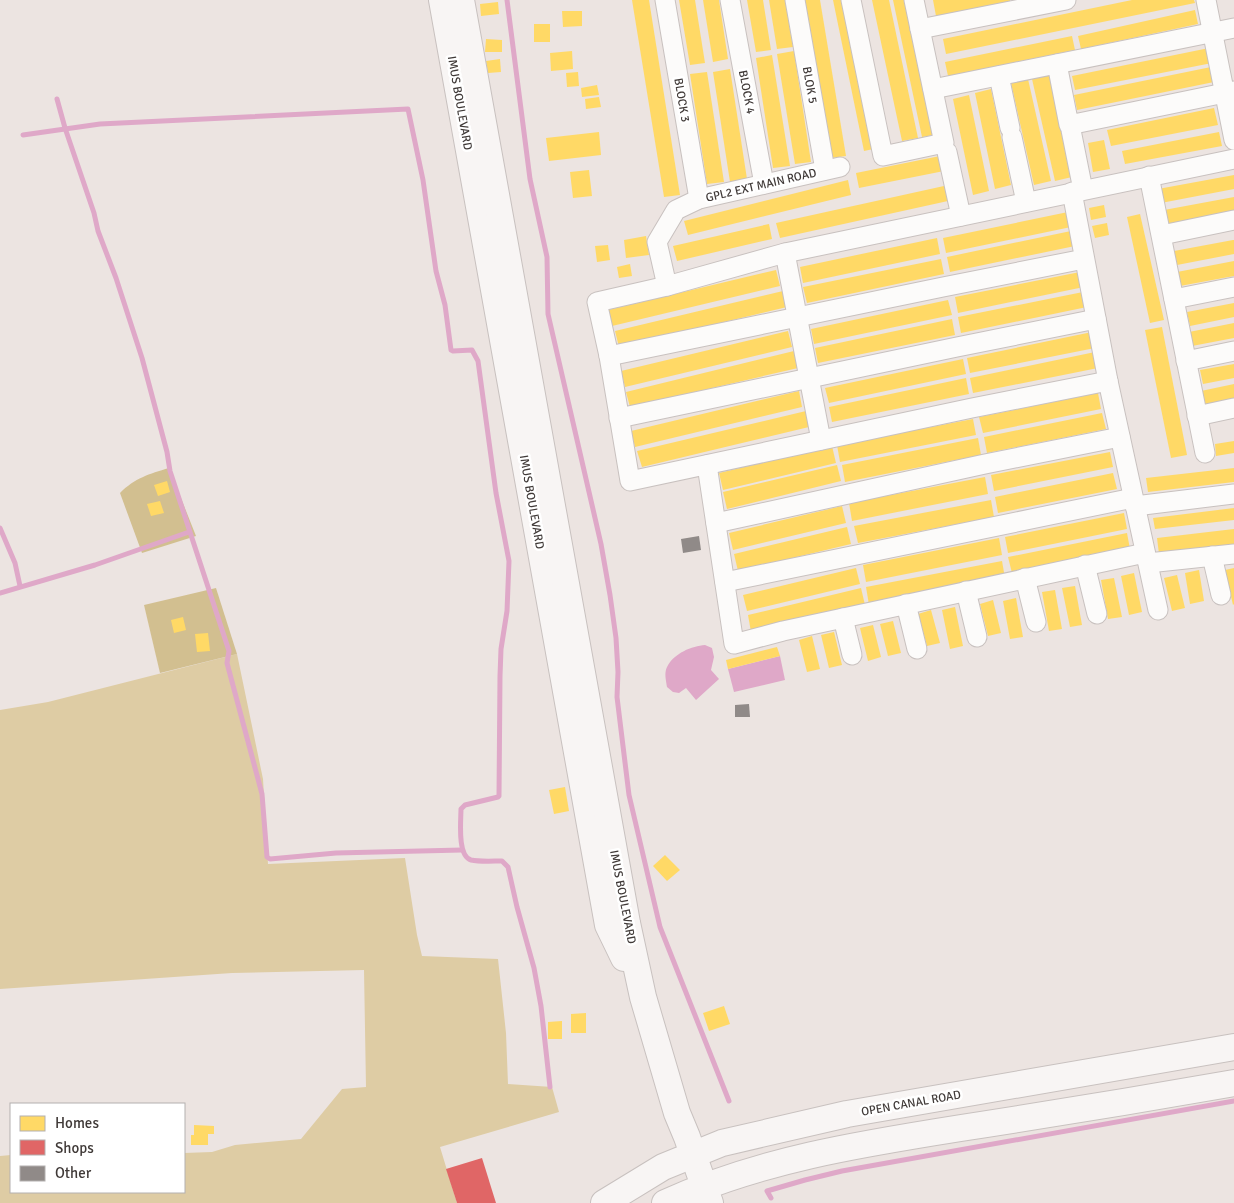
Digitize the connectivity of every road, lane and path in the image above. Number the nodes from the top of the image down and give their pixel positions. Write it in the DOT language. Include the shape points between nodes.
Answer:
graph roads {
  1 [pos="442,0"];
  2 [pos="461,0"];
  3 [pos="665,0"];
  4 [pos="730,0"];
  5 [pos="795,0"];
  6 [pos="851,0"];
  7 [pos="914,0"];
  8 [pos="1066,0"];
  9 [pos="1206,0"];
  10 [pos="1234,28"];
  11 [pos="920,29"];
  12 [pos="1212,32"];
  13 [pos="1056,64"];
  14 [pos="999,76"];
  15 [pos="933,89"];
  16 [pos="1229,92"];
  17 [pos="1071,130"];
  18 [pos="1234,140"];
  19 [pos="947,152"];
  20 [pos="1234,158"];
  21 [pos="832,168"];
  22 [pos="1149,176"];
  23 [pos="764,184"];
  24 [pos="1077,191"];
  25 [pos="699,199"];
  26 [pos="1026,202"];
  27 [pos="961,216"];
  28 [pos="1234,220"];
  29 [pos="1162,235"];
  30 [pos="785,253"];
  31 [pos="1084,260"];
  32 [pos="667,286"];
  33 [pos="1234,287"];
  34 [pos="1174,299"];
  35 [pos="797,317"];
  36 [pos="1096,319"];
  37 [pos="1234,351"];
  38 [pos="609,356"];
  39 [pos="1186,361"];
  40 [pos="809,378"];
  41 [pos="1108,381"];
  42 [pos="1234,408"];
  43 [pos="1197,416"];
  44 [pos="619,418"];
  45 [pos="1120,437"];
  46 [pos="822,440"];
  47 [pos="1205,453"];
  48 [pos="707,465"];
  49 [pos="1234,494"];
  50 [pos="1134,502"];
  51 [pos="716,522"];
  52 [pos="1234,554"];
  53 [pos="1212,556"];
  54 [pos="1147,558"];
  55 [pos="1086,566"];
  56 [pos="1026,578"];
  57 [pos="725,582"];
  58 [pos="966,591"];
  59 [pos="1220,595"];
  60 [pos="906,604"];
  61 [pos="1158,610"];
  62 [pos="1097,614"];
  63 [pos="843,618"];
  64 [pos="1036,622"];
  65 [pos="977,637"];
  66 [pos="917,649"];
  67 [pos="852,655"];
  68 [pos="643,997"];
  69 [pos="1234,1047"];
  70 [pos="1234,1083"];
  71 [pos="693,1153"];
  72 [pos="707,1195"];
  73 [pos="604,1203"];
  74 [pos="665,1203"];
  1 -- 68 [label="main road, IMUS BOULEVARD" via="608,925"];
  2 -- 68 [label="main road, IMUS BOULEVARD" via="620,885"];
  3 -- 25 [label="street, BLOCK 3"];
  4 -- 23 [label="street, BLOCK 4"];
  5 -- 21 [label="street, BLOK 5"];
  6 -- 15 [label="street" via="883,156 944,143"];
  7 -- 11 [label="street"];
  8 -- 11 [label="street"];
  9 -- 12 [label="street"];
  10 -- 12 [label="street"];
  11 -- 15 [label="street"];
  12 -- 13 [label="street"];
  12 -- 16 [label="street"];
  13 -- 14 [label="street"];
  13 -- 16 [label="street" via="1069,125"];
  14 -- 15 [label="street"];
  14 -- 26 [label="street"];
  16 -- 18 [label="street"];
  17 -- 24 [label="street"];
  19 -- 27 [label="street"];
  20 -- 22 [label="street"];
  21 -- 23 [label="street, GPL2 EXT MAIN ROAD"];
  22 -- 24 [label="street"];
  22 -- 29 [label="street"];
  23 -- 25 [label="street, GPL2 EXT MAIN ROAD"];
  24 -- 26 [label="street"];
  24 -- 31 [label="street"];
  25 -- 32 [label="street, GPL2 EXT MAIN ROAD" via="676,210 657,242"];
  26 -- 27 [label="street"];
  27 -- 30 [label="street"];
  28 -- 29 [label="street"];
  29 -- 34 [label="street"];
  30 -- 32 [label="street"];
  30 -- 35 [label="street"];
  31 -- 35 [label="street"];
  31 -- 36 [label="street"];
  32 -- 38 [label="street" via="597,302"];
  33 -- 34 [label="street"];
  34 -- 39 [label="street"];
  35 -- 38 [label="street"];
  35 -- 40 [label="street"];
  36 -- 40 [label="street"];
  36 -- 41 [label="street"];
  37 -- 39 [label="street"];
  38 -- 44 [label="street"];
  39 -- 43 [label="street"];
  40 -- 44 [label="street"];
  40 -- 46 [label="street"];
  41 -- 45 [label="street"];
  41 -- 46 [label="street"];
  42 -- 43 [label="street"];
  43 -- 47 [label="street"];
  44 -- 48 [label="street" via="630,482"];
  45 -- 50 [label="street"];
  45 -- 51 [label="street"];
  46 -- 48 [label="street"];
  48 -- 51 [label="street"];
  49 -- 50 [label="street"];
  50 -- 54 [label="street"];
  50 -- 57 [label="street"];
  51 -- 57 [label="street"];
  52 -- 53 [label="street"];
  53 -- 54 [label="street"];
  53 -- 59 [label="street"];
  54 -- 55 [label="street"];
  54 -- 61 [label="street"];
  55 -- 56 [label="street"];
  55 -- 62 [label="street"];
  56 -- 58 [label="street"];
  56 -- 64 [label="street"];
  57 -- 63 [label="street" via="734,644"];
  58 -- 60 [label="street"];
  58 -- 65 [label="street"];
  60 -- 63 [label="street"];
  60 -- 66 [label="street"];
  63 -- 67 [label="street"];
  68 -- 71 [label="main road, IMUS BOULEVARD" via="677,1113"];
  69 -- 71 [label="main road, OPEN CANAL ROAD" via="847,1114 722,1142"];
  70 -- 72 [label="main road" via="852,1146 773,1164"];
  71 -- 72 [label="main road, IMUS BOULEVARD"];
  71 -- 73 [label="main road, OPEN CANAL ROAD"];
  72 -- 74 [label="main road"];
}
